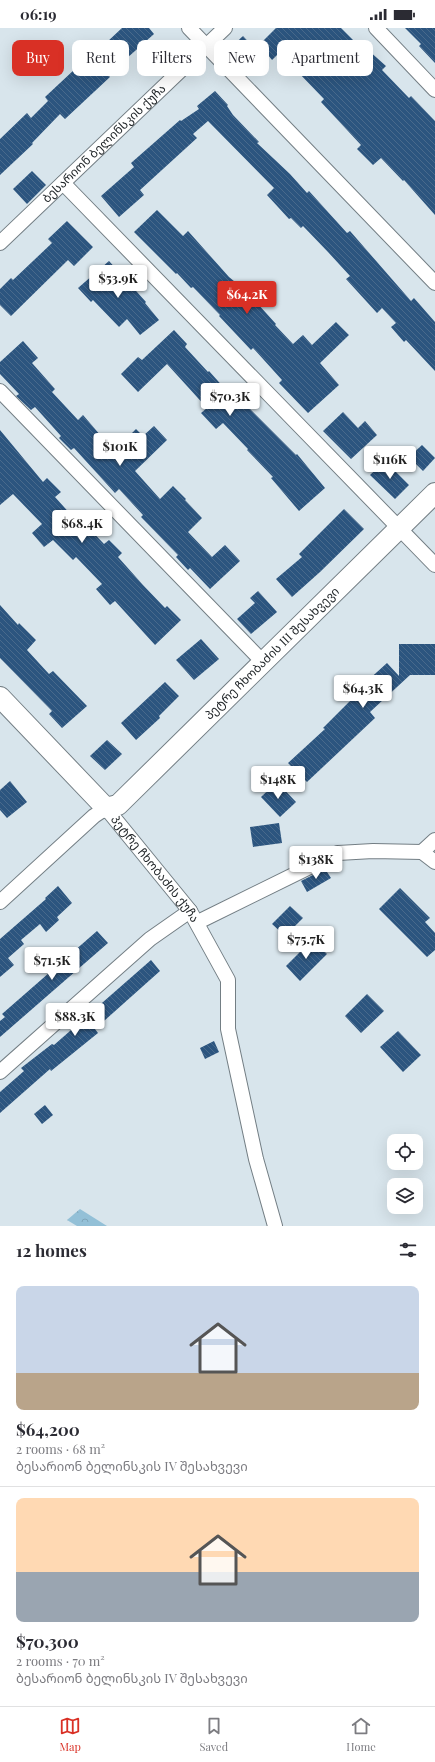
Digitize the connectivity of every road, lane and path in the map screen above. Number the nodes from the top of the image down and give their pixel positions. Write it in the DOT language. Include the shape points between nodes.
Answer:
graph roads {
  1 [pos="189,28"];
  2 [pos="225,28"];
  3 [pos="376,28"];
  4 [pos="207,46"];
  5 [pos="435,90"];
  6 [pos="63,183"];
  7 [pos="0,243"];
  8 [pos="435,282"];
  9 [pos="0,391"];
  10 [pos="435,493"];
  11 [pos="401,528"];
  12 [pos="435,565"];
  13 [pos="262,661"];
  14 [pos="0,697"];
  15 [pos="106,808"];
  16 [pos="435,840"];
  17 [pos="422,852"];
  18 [pos="435,862"];
  19 [pos="0,902"];
  20 [pos="194,917"];
  21 [pos="0,1072"];
  22 [pos="275,1226"];
  1 -- 4 [label="street"];
  2 -- 4 [label="street, ბესარიონ ბელინსკის ქუჩა"];
  3 -- 5 [label="street"];
  4 -- 6 [label="street, ბესარიონ ბელინსკის ქუჩა"];
  4 -- 8 [label="street"];
  6 -- 7 [label="street, ბესარიონ ბელინსკის ქუჩა"];
  6 -- 11 [label="street"];
  9 -- 13 [label="street"];
  10 -- 11 [label="street, პეტრე ჩხობაძის III შესახვევი"];
  11 -- 12 [label="street"];
  11 -- 13 [label="street, პეტრე ჩხობაძის III შესახვევი"];
  13 -- 15 [label="street, პეტრე ჩხობაძის III შესახვევი" via="118,805"];
  14 -- 15 [label="street, პეტრე ჩხობაძის ქუჩა"];
  15 -- 19 [label="street"];
  15 -- 20 [label="street, პეტრე ჩხობაძის ქუჩა"];
  16 -- 17 [label="street"];
  17 -- 18 [label="street"];
  17 -- 20 [label="street, პეტრე ჩხობაძის ქუჩა" via="338,853"];
  20 -- 21 [label="street" via="150,939"];
  20 -- 22 [label="street" via="228,980 228,1029 256,1159"];
}
